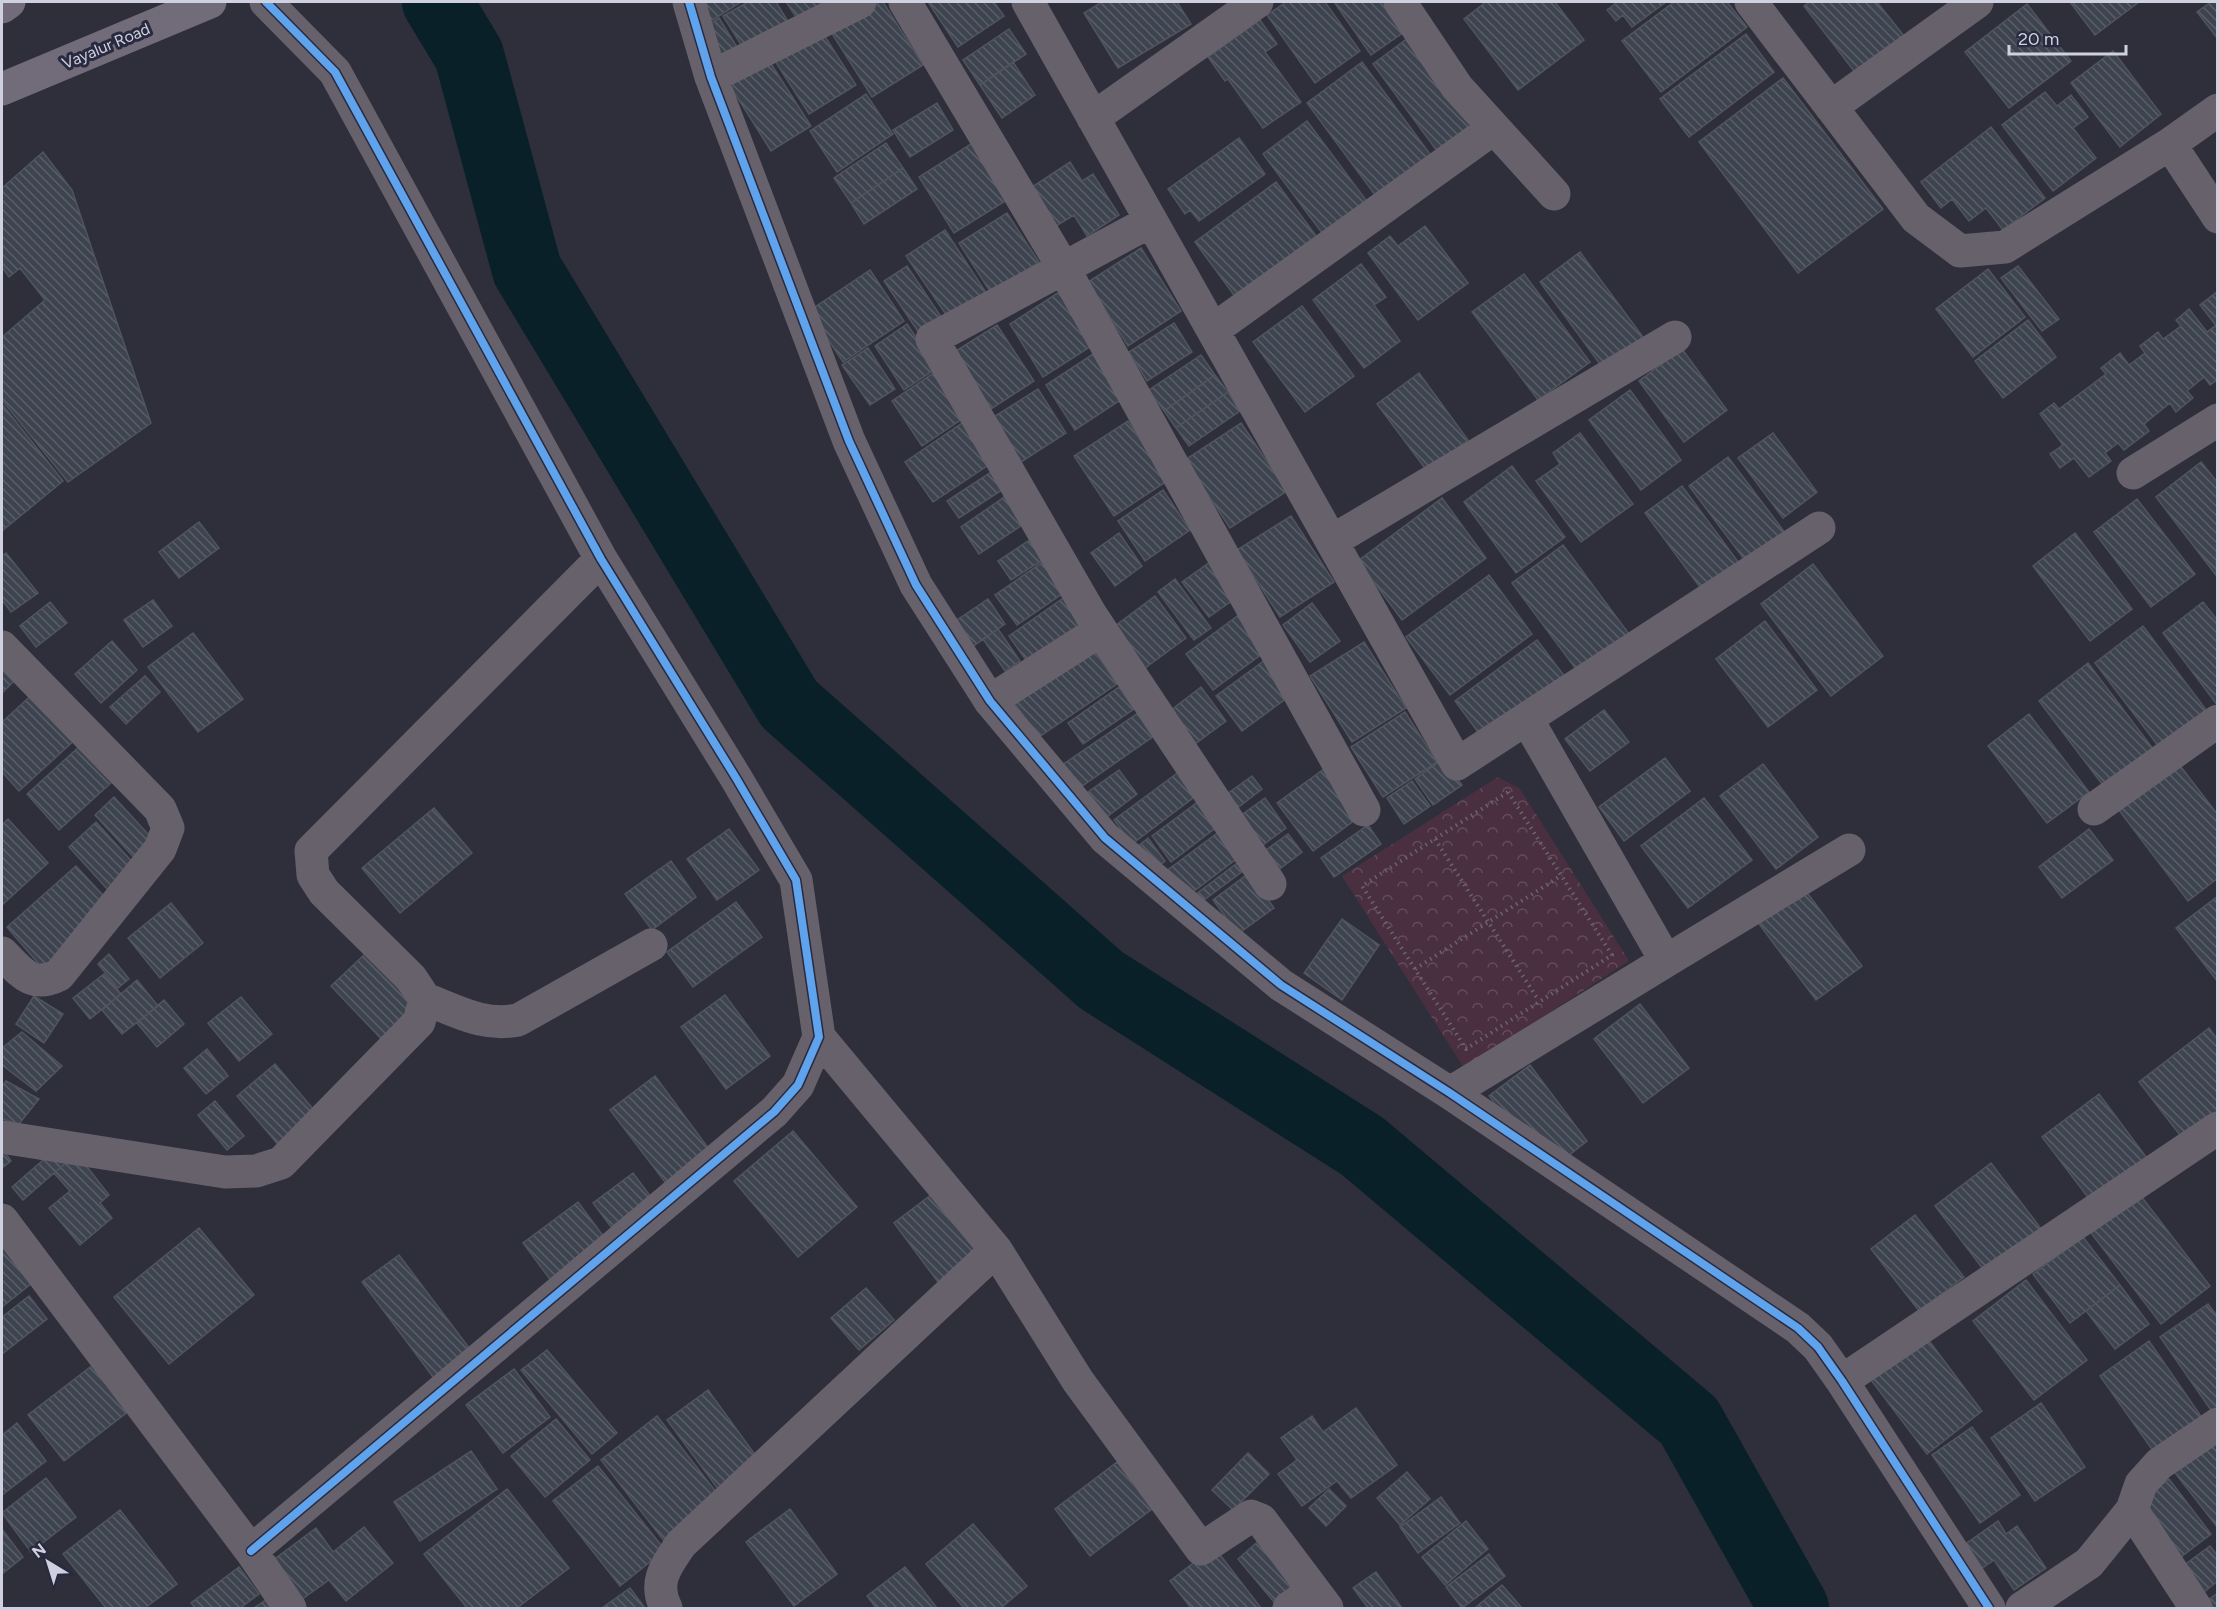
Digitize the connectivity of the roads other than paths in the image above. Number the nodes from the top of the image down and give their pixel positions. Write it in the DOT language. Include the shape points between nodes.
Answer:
graph roads {
  1 [pos="9,2"];
  2 [pos="210,2"];
  3 [pos="266,2"];
  4 [pos="689,2"];
  5 [pos="860,2"];
  6 [pos="905,2"];
  7 [pos="1028,2"];
  8 [pos="1257,2"];
  9 [pos="1400,2"];
  10 [pos="1751,2"];
  11 [pos="1977,2"];
  12 [pos="2,7"];
  13 [pos="711,77"];
  14 [pos="2,89"];
  15 [pos="1831,107"];
  16 [pos="2217,110"];
  17 [pos="1093,118"];
  18 [pos="1494,128"];
  19 [pos="2170,144"];
  20 [pos="1554,194"];
  21 [pos="2217,217"];
  22 [pos="1151,221"];
  23 [pos="1063,267"];
  24 [pos="1213,330"];
  25 [pos="1675,337"];
  26 [pos="2217,420"];
  27 [pos="2133,473"];
  28 [pos="1820,528"];
  29 [pos="1332,541"];
  30 [pos="601,559"];
  31 [pos="1101,630"];
  32 [pos="2,647"];
  33 [pos="990,701"];
  34 [pos="1527,719"];
  35 [pos="2213,733"];
  36 [pos="2094,809"];
  37 [pos="1364,810"];
  38 [pos="1849,850"];
  39 [pos="1270,884"];
  40 [pos="651,945"];
  41 [pos="2,953"];
  42 [pos="1666,961"];
  43 [pos="425,999"];
  44 [pos="819,1037"];
  45 [pos="1450,1093"];
  46 [pos="2217,1128"];
  47 [pos="2,1137"];
  48 [pos="2,1220"];
  49 [pos="996,1250"];
  50 [pos="1842,1381"];
  51 [pos="2217,1424"];
  52 [pos="2132,1510"];
  53 [pos="251,1551"];
  54 [pos="1310,1603"];
  55 [pos="290,1608"];
  56 [pos="666,1608"];
  57 [pos="1989,1608"];
  58 [pos="2022,1608"];
  59 [pos="2196,1608"];
  1 -- 12 [label="main road"];
  2 -- 14 [label="main road, Vayalur Road"];
  3 -- 30 [label="street" via="335,72"];
  4 -- 13 [label="street"];
  5 -- 13 [label="street"];
  6 -- 23 [label="street"];
  7 -- 17 [label="street"];
  8 -- 17 [label="street"];
  9 -- 18 [label="street" via="1457,87"];
  10 -- 15 [label="street"];
  11 -- 15 [label="street"];
  13 -- 33 [label="street" via="849,441 916,585"];
  15 -- 19 [label="street" via="1916,218 1959,251 2005,247"];
  16 -- 19 [label="street"];
  17 -- 22 [label="street"];
  18 -- 20 [label="street"];
  18 -- 24 [label="street"];
  19 -- 21 [label="street"];
  22 -- 23 [label="street"];
  22 -- 24 [label="street"];
  23 -- 31 [label="street" via="932,339"];
  23 -- 37 [label="street"];
  24 -- 29 [label="street"];
  25 -- 29 [label="street"];
  26 -- 27 [label="street"];
  28 -- 34 [label="street"];
  29 -- 34 [label="street" via="1457,764"];
  30 -- 43 [label="street" via="312,851 313,875 324,892 411,978"];
  30 -- 44 [label="street" via="796,880"];
  31 -- 33 [label="street"];
  31 -- 39 [label="street"];
  32 -- 41 [label="street" via="160,809 168,828 160,849 59,975 45,982 29,979"];
  33 -- 45 [label="street" via="1105,838 1281,985"];
  34 -- 42 [label="street"];
  35 -- 36 [label="street"];
  38 -- 42 [label="street"];
  40 -- 43 [label="street" via="518,1020 486,1022"];
  42 -- 45 [label="street"];
  43 -- 47 [label="street" via="419,1022 281,1163 264,1169 225,1172"];
  44 -- 49 [label="street"];
  44 -- 53 [label="street" via="798,1085 774,1112"];
  45 -- 50 [label="street" via="1798,1328 1818,1347"];
  46 -- 50 [label="street"];
  48 -- 53 [label="street"];
  49 -- 54 [label="street" via="1078,1381 1201,1549 1251,1516 1261,1520"];
  49 -- 56 [label="street" via="681,1544 664,1568 659,1594"];
  50 -- 57 [label="street"];
  51 -- 52 [label="street" via="2159,1464 2141,1484"];
  52 -- 58 [label="street" via="2089,1563"];
  52 -- 59 [label="street"];
  53 -- 55 [label="street"];
}
